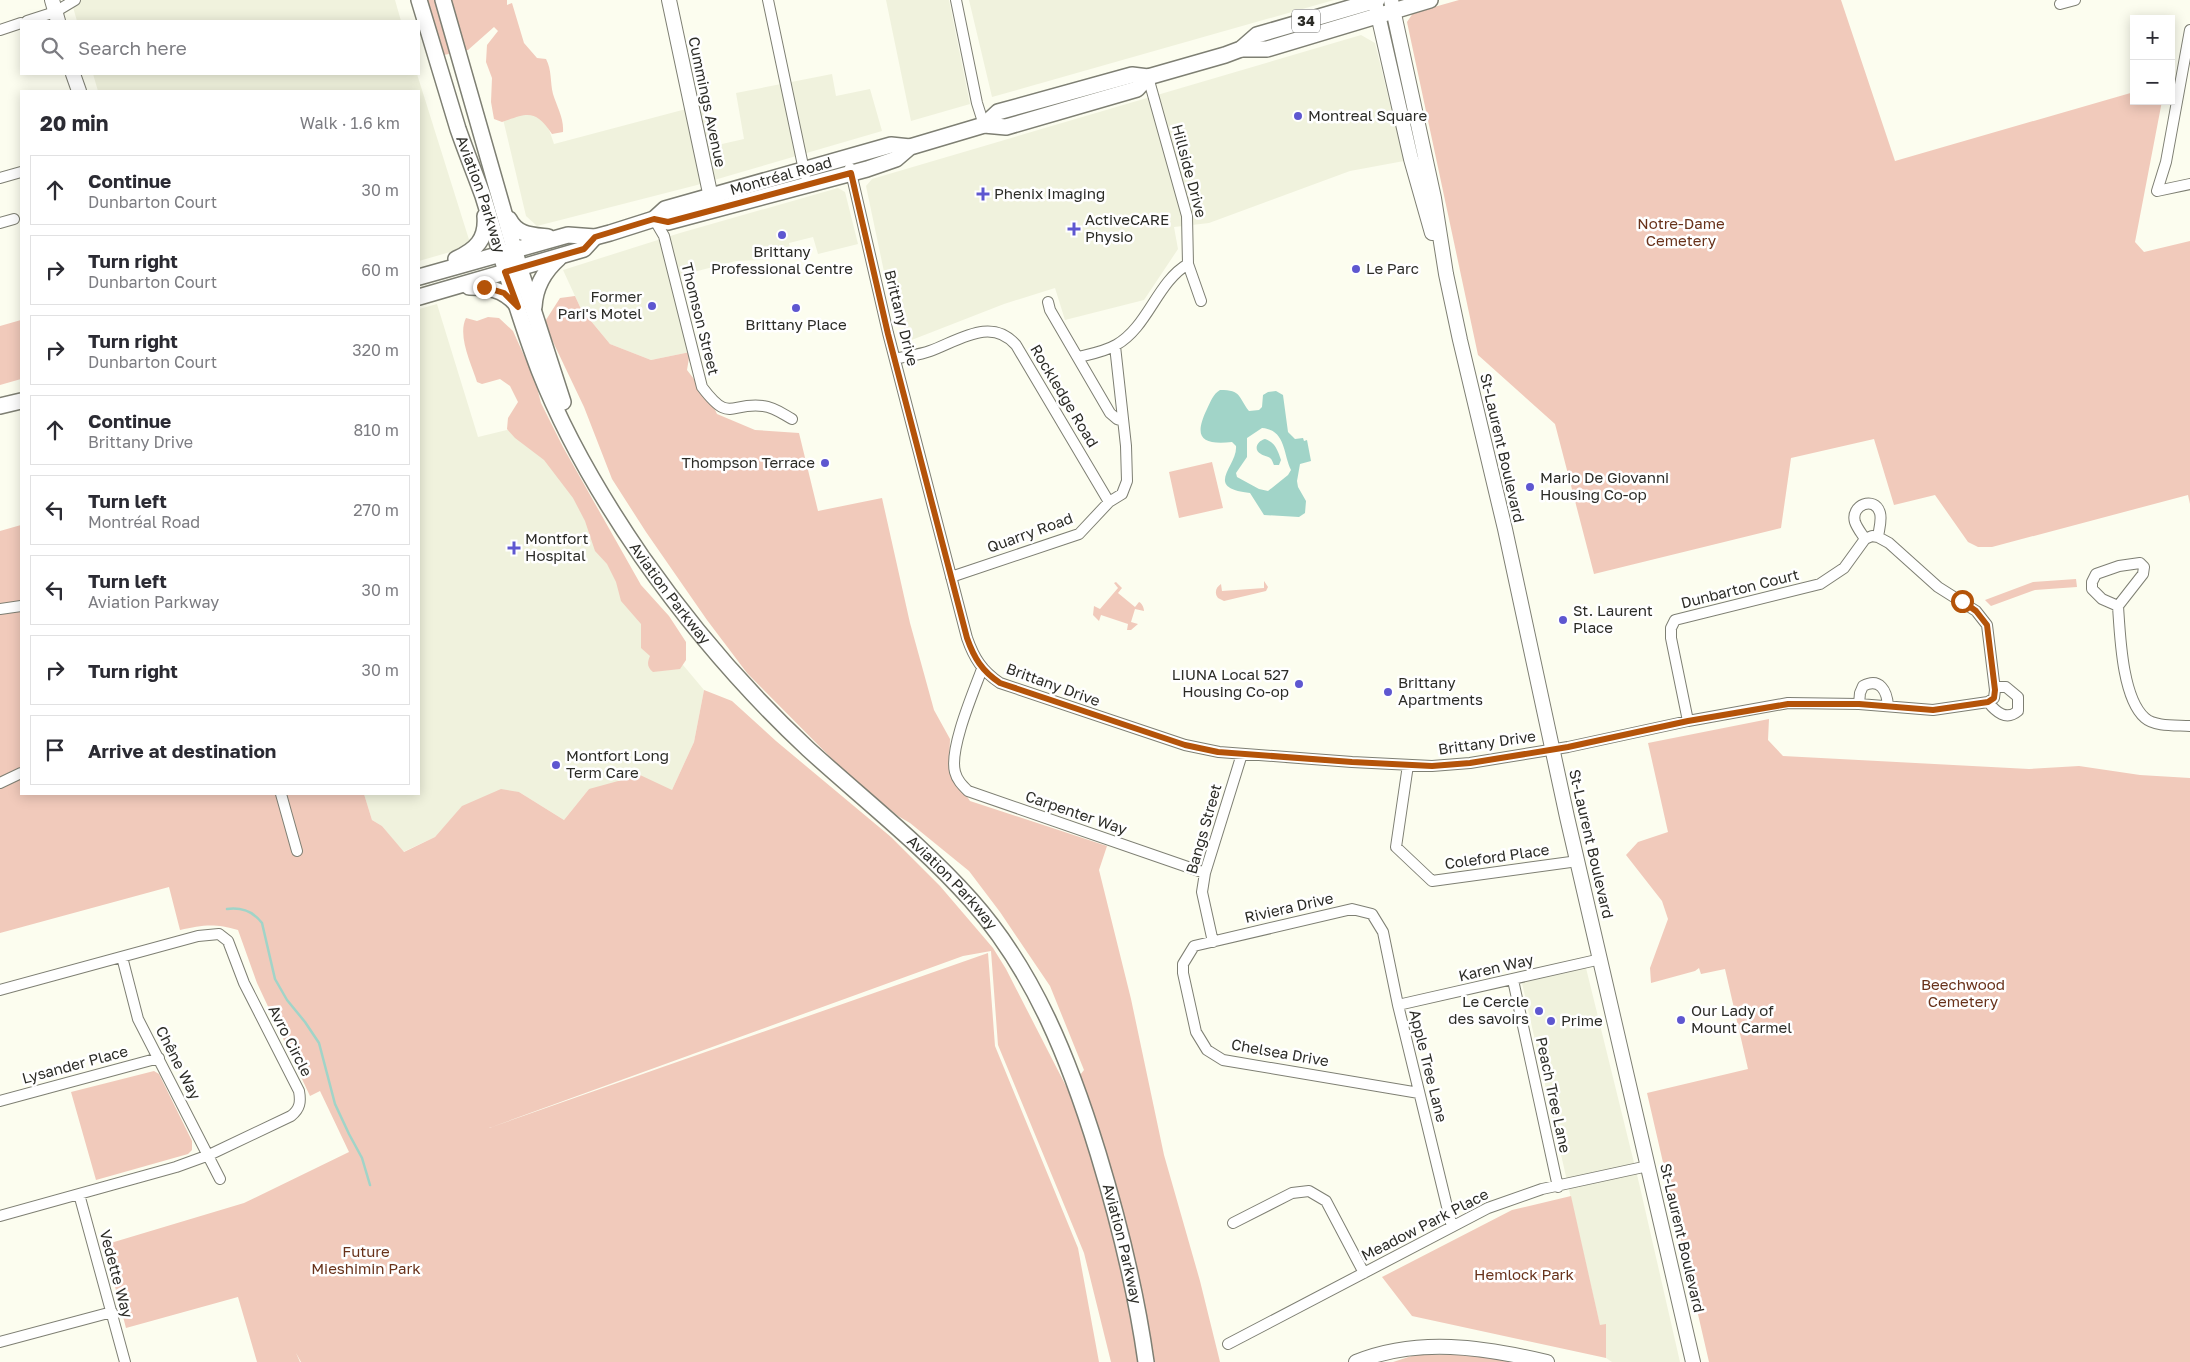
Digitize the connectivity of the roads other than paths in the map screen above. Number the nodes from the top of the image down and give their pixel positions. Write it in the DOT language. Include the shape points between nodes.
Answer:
graph roads {
  1 [pos="75,0"];
  2 [pos="419,0"];
  3 [pos="443,0"];
  4 [pos="669,0"];
  5 [pos="768,0"];
  6 [pos="956,0"];
  7 [pos="1430,0"];
  8 [pos="2075,0"];
  9 [pos="1376,4"];
  10 [pos="2060,4"];
  11 [pos="1392,5"];
  12 [pos="55,11"];
  13 [pos="30,20"];
  14 [pos="20,23"];
  15 [pos="0,30"];
  16 [pos="2190,30"];
  17 [pos="74,75"];
  18 [pos="1148,77"];
  19 [pos="78,90"];
  20 [pos="1408,112"];
  21 [pos="984,125"];
  22 [pos="910,147"];
  23 [pos="847,157"];
  24 [pos="803,168"];
  25 [pos="20,172"];
  26 [pos="851,173"];
  27 [pos="0,178"];
  28 [pos="2190,184"];
  29 [pos="808,185"];
  30 [pos="482,195"];
  31 [pos="712,204"];
  32 [pos="503,207"];
  33 [pos="14,219"];
  34 [pos="654,219"];
  35 [pos="0,223"];
  36 [pos="557,237"];
  37 [pos="595,237"];
  38 [pos="507,252"];
  39 [pos="560,257"];
  40 [pos="1188,264"];
  41 [pos="513,270"];
  42 [pos="421,277"];
  43 [pos="455,287"];
  44 [pos="420,297"];
  45 [pos="1200,301"];
  46 [pos="1048,302"];
  47 [pos="518,307"];
  48 [pos="534,314"];
  49 [pos="1115,346"];
  50 [pos="1079,357"];
  51 [pos="895,359"];
  52 [pos="20,400"];
  53 [pos="0,406"];
  54 [pos="792,419"];
  55 [pos="1123,421"];
  56 [pos="602,493"];
  57 [pos="1109,502"];
  58 [pos="1878,537"];
  59 [pos="1865,539"];
  60 [pos="951,577"];
  61 [pos="20,606"];
  62 [pos="2118,606"];
  63 [pos="0,609"];
  64 [pos="982,669"];
  65 [pos="1995,687"];
  66 [pos="1988,702"];
  67 [pos="1859,704"];
  68 [pos="1888,706"];
  69 [pos="1688,721"];
  70 [pos="2190,726"];
  71 [pos="1552,749"];
  72 [pos="1242,754"];
  73 [pos="1408,765"];
  74 [pos="20,774"];
  75 [pos="0,784"];
  76 [pos="282,795"];
  77 [pos="297,851"];
  78 [pos="1578,861"];
  79 [pos="1205,873"];
  80 [pos="1372,914"];
  81 [pos="1213,942"];
  82 [pos="122,956"];
  83 [pos="1601,959"];
  84 [pos="1513,980"];
  85 [pos="0,990"];
  86 [pos="1398,1005"];
  87 [pos="159,1058"];
  88 [pos="1419,1093"];
  89 [pos="0,1101"];
  90 [pos="209,1155"];
  91 [pos="1648,1166"];
  92 [pos="220,1179"];
  93 [pos="1558,1186"];
  94 [pos="79,1194"];
  95 [pos="0,1216"];
  96 [pos="1233,1223"];
  97 [pos="1452,1226"];
  98 [pos="1364,1272"];
  99 [pos="112,1312"];
  100 [pos="0,1342"];
  101 [pos="1228,1344"];
  102 [pos="125,1362"];
  103 [pos="1146,1362"];
  104 [pos="1356,1362"];
  105 [pos="1547,1362"];
  106 [pos="1693,1362"];
  1 -- 12 [label="street"];
  2 -- 30 [label="main road, Aviation Parkway"];
  3 -- 32 [label="main road, Aviation Parkway"];
  4 -- 31 [label="main road, Cummings Avenue"];
  5 -- 24 [label="street"];
  6 -- 21 [label="street"];
  7 -- 11 [label="main road, Montréal Road / 34"];
  8 -- 10 [label="street"];
  9 -- 11 [label="main road, Montréal Road / 34"];
  9 -- 18 [label="main road, Montréal Road / 34" via="1267,49 1241,49"];
  9 -- 20 [label="main road, St-Laurent Boulevard"];
  11 -- 20 [label="main road, St-Laurent Boulevard"];
  12 -- 13 [label="street"];
  14 -- 15 [label="street"];
  16 -- 28 [label="street" via="2166,162 2157,191"];
  17 -- 19 [label="main road"];
  18 -- 21 [label="main road, Montréal Road / 34" via="1132,75 998,112"];
  18 -- 40 [label="street, Hillside Drive" via="1187,216"];
  20 -- 71 [label="main road, St-Laurent Boulevard" via="1414,168 1446,274"];
  21 -- 22 [label="main road, Montréal Road / 34"];
  22 -- 23 [label="main road, Montréal Road / 34" via="891,145"];
  22 -- 26 [label="main road, Montréal Road / 34" via="896,160"];
  23 -- 24 [label="main road, Montréal Road / 34"];
  23 -- 26 [label="street, Brittany Drive"];
  24 -- 29 [label="street"];
  24 -- 31 [label="main road, Montréal Road / 34"];
  25 -- 27 [label="street"];
  26 -- 29 [label="main road, Montréal Road / 34"];
  26 -- 51 [label="street, Brittany Drive"];
  29 -- 31 [label="main road, Montréal Road / 34"];
  30 -- 38 [label="main road, Aviation Parkway"];
  30 -- 42 [label="main road" via="485,226 480,242 469,253"];
  31 -- 34 [label="main road, Montréal Road / 34" via="665,209"];
  32 -- 36 [label="main road" via="513,226 521,233"];
  32 -- 38 [label="main road, Aviation Parkway"];
  33 -- 35 [label="street"];
  34 -- 37 [label="main road, Montréal Road / 34"];
  34 -- 54 [label="street, Thomson Street" via="664,236 702,387 722,408 772,407"];
  36 -- 37 [label="main road, Montréal Road / 34"];
  36 -- 38 [label="main road, Montréal Road / 34"];
  37 -- 39 [label="main road, Montréal Road / 34" via="584,249"];
  38 -- 41 [label="main road, Aviation Parkway"];
  38 -- 42 [label="main road, Montréal Road / 34"];
  39 -- 41 [label="main road, Montréal Road / 34"];
  39 -- 48 [label="main road" via="540,280 534,297"];
  40 -- 45 [label="street, Hillside Drive"];
  40 -- 49 [label="street" via="1178,270 1143,318"];
  41 -- 43 [label="main road, Montréal Road / 34"];
  41 -- 47 [label="main road, Aviation Parkway"];
  41 -- 48 [label="main road, Aviation Parkway"];
  43 -- 44 [label="main road, Montréal Road / 34"];
  43 -- 47 [label="main road" via="498,290"];
  46 -- 50 [label="street"];
  47 -- 56 [label="main road, Aviation Parkway" via="538,367 557,410"];
  48 -- 56 [label="main road, Aviation Parkway" via="569,418"];
  49 -- 50 [label="street"];
  49 -- 55 [label="street, Quarry Road"];
  50 -- 55 [label="street" via="1110,413"];
  51 -- 57 [label="street, Rockledge Road" via="927,352 975,332 998,332 1008,336"];
  51 -- 60 [label="street, Brittany Drive"];
  52 -- 53 [label="main road"];
  55 -- 57 [label="street, Quarry Road" via="1127,481 1122,494"];
  56 -- 103 [label="main road, Aviation Parkway" via="660,583 721,660 791,732 938,865 974,904 1020,967 1061,1046 1090,1125 1129,1266"];
  57 -- 60 [label="street, Quarry Road" via="1079,534"];
  58 -- 59 [label="street"];
  58 -- 59 [label="street" via="1880,512 1870,503 1858,507 1855,512 1854,520"];
  58 -- 65 [label="street" via="1938,587 1976,611 1987,625"];
  59 -- 69 [label="street, Dunbarton Court" via="1844,568 1820,584 1675,620 1671,638"];
  60 -- 64 [label="street, Brittany Drive" via="967,638"];
  61 -- 63 [label="street"];
  62 -- 62 [label="street" via="2102,599 2092,589 2096,574 2140,563 2144,567 2143,574"];
  62 -- 70 [label="street" via="2121,655 2133,701 2145,718 2165,725"];
  64 -- 72 [label="street, Brittany Drive" via="1000,683 1116,723 1185,745"];
  64 -- 79 [label="street, Carpenter Way" via="954,750 959,783 977,796"];
  65 -- 66 [label="street" via="1994,698"];
  65 -- 66 [label="street" via="2006,687 2018,697 2018,711 2005,716"];
  66 -- 68 [label="street" via="1933,710"];
  67 -- 68 [label="street"];
  67 -- 68 [label="street" via="1863,686 1874,683 1886,690"];
  67 -- 69 [label="street" via="1788,704"];
  69 -- 71 [label="street"];
  71 -- 73 [label="street, Brittany Drive" via="1448,766"];
  71 -- 78 [label="main road, St-Laurent Boulevard"];
  72 -- 73 [label="street, Brittany Drive"];
  72 -- 79 [label="street, Bangs Street"];
  73 -- 78 [label="street, Coleford Place" via="1396,847 1432,881"];
  74 -- 75 [label="street"];
  76 -- 77 [label="street"];
  78 -- 83 [label="main road, St-Laurent Boulevard"];
  79 -- 81 [label="street, Bangs Street" via="1202,892"];
  80 -- 81 [label="street, Riviera Drive" via="1352,909"];
  80 -- 86 [label="street, Apple Tree Lane" via="1383,932"];
  81 -- 88 [label="street, Chelsea Drive" via="1194,946 1183,964 1196,1032 1207,1050 1223,1060"];
  82 -- 85 [label="street, Avro Circle"];
  82 -- 87 [label="street, Chêne Way" via="138,1019"];
  82 -- 90 [label="street, Avro Circle" via="198,936 224,936 299,1091 298,1110 291,1116"];
  83 -- 84 [label="street, Karen Way"];
  83 -- 91 [label="main road, St-Laurent Boulevard"];
  84 -- 86 [label="street, Karen Way"];
  84 -- 93 [label="street, Peach Tree Lane"];
  86 -- 88 [label="street, Apple Tree Lane"];
  87 -- 89 [label="street, Lysander Place"];
  87 -- 90 [label="street, Chêne Way"];
  88 -- 97 [label="street, Apple Tree Lane"];
  90 -- 92 [label="street, Chêne Way"];
  90 -- 94 [label="street, Avro Circle"];
  91 -- 93 [label="street, Meadow Park Place"];
  91 -- 106 [label="main road, St-Laurent Boulevard"];
  93 -- 97 [label="street, Meadow Park Place" via="1488,1208"];
  94 -- 95 [label="street, Avro Circle"];
  94 -- 99 [label="street, Vedette Way"];
  96 -- 98 [label="street" via="1292,1193 1309,1191 1326,1201"];
  97 -- 98 [label="street, Meadow Park Place"];
  98 -- 101 [label="street, Meadow Park Place"];
  99 -- 100 [label="street"];
  99 -- 102 [label="street, Vedette Way"];
  104 -- 105 [label="main road" via="1378,1353 1456,1346 1499,1351"];
}
